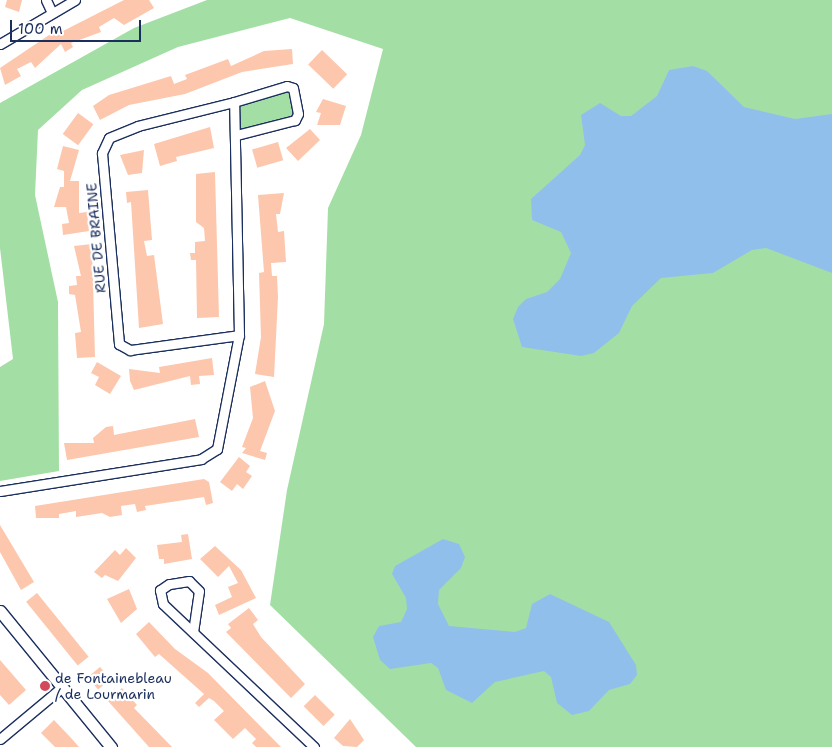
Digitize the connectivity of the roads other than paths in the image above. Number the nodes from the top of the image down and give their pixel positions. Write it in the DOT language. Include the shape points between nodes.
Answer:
graph roads {
  1 [pos="46,0"];
  2 [pos="74,0"];
  3 [pos="52,13"];
  4 [pos="0,44"];
  5 [pos="234,102"];
  6 [pos="236,135"];
  7 [pos="239,335"];
  8 [pos="0,491"];
  9 [pos="0,612"];
  10 [pos="193,632"];
  11 [pos="60,689"];
  12 [pos="0,740"];
  13 [pos="111,747"];
  14 [pos="314,747"];
  1 -- 3 [label="street"];
  2 -- 3 [label="street"];
  3 -- 4 [label="street"];
  5 -- 6 [label="street"];
  5 -- 6 [label="street, RUE DE BRAINE" via="287,86 293,88 298,114 295,120"];
  5 -- 7 [label="street, RUE DE BRAINE" via="125,130 109,138 102,153 119,344 130,350"];
  6 -- 7 [label="street"];
  7 -- 8 [label="street" via="218,443 211,455"];
  9 -- 11 [label="street"];
  10 -- 10 [label="street" via="199,591 189,581 169,584 160,590 162,604"];
  10 -- 14 [label="street"];
  11 -- 12 [label="street"];
  11 -- 13 [label="street"];
}
